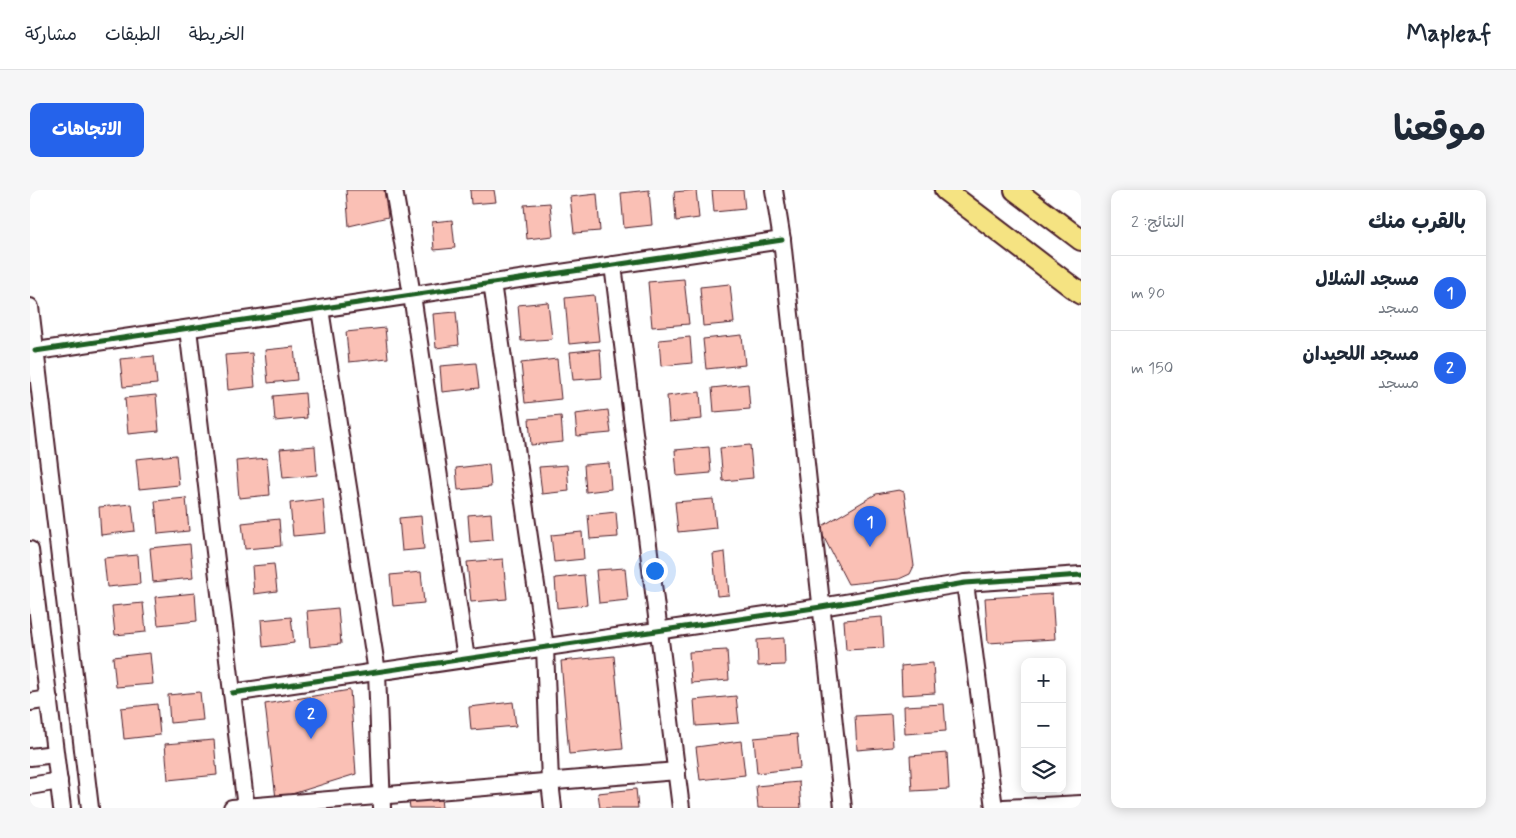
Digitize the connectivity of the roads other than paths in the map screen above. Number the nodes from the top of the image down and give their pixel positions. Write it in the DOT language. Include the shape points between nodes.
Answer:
graph roads {
  1 [pos="394,190"];
  2 [pos="774,190"];
  3 [pos="945,190"];
  4 [pos="1024,192"];
  5 [pos="782,240"];
  6 [pos="1081,240"];
  7 [pos="613,265"];
  8 [pos="492,283"];
  9 [pos="1081,294"];
  10 [pos="412,295"];
  11 [pos="30,307"];
  12 [pos="320,309"];
  13 [pos="188,328"];
  14 [pos="33,351"];
  15 [pos="30,550"];
  16 [pos="1081,575"];
  17 [pos="965,583"];
  18 [pos="821,607"];
  19 [pos="659,631"];
  20 [pos="545,647"];
  21 [pos="466,659"];
  22 [pos="377,672"];
  23 [pos="232,693"];
  24 [pos="49,699"];
  25 [pos="30,702"];
  26 [pos="55,754"];
  27 [pos="30,757"];
  28 [pos="677,771"];
  29 [pos="550,782"];
  30 [pos="30,786"];
  31 [pos="60,795"];
  32 [pos="89,800"];
  33 [pos="382,802"];
  34 [pos="1081,804"];
  35 [pos="242,808"];
  36 [pos="553,808"];
  37 [pos="681,808"];
  38 [pos="843,808"];
  39 [pos="994,808"];
  40 [pos="1004,808"];
  1 -- 10 [label="street"];
  2 -- 5 [label="street"];
  3 -- 9 [label="main road"];
  4 -- 6 [label="main road"];
  5 -- 7 [label="street"];
  5 -- 18 [label="street"];
  7 -- 8 [label="street"];
  7 -- 19 [label="street"];
  8 -- 10 [label="street"];
  8 -- 20 [label="street"];
  10 -- 12 [label="street"];
  10 -- 21 [label="street"];
  11 -- 14 [label="street"];
  12 -- 13 [label="street"];
  12 -- 22 [label="street"];
  13 -- 14 [label="street"];
  13 -- 23 [label="street"];
  14 -- 32 [label="street"];
  15 -- 24 [label="street"];
  16 -- 17 [label="street"];
  17 -- 18 [label="street"];
  17 -- 39 [label="street"];
  18 -- 19 [label="street"];
  18 -- 38 [label="street"];
  19 -- 20 [label="street"];
  19 -- 28 [label="street"];
  20 -- 21 [label="street"];
  20 -- 29 [label="street"];
  21 -- 22 [label="street"];
  22 -- 23 [label="street"];
  22 -- 33 [label="street"];
  23 -- 35 [label="street"];
  24 -- 25 [label="street"];
  24 -- 26 [label="street"];
  26 -- 27 [label="street"];
  26 -- 31 [label="street"];
  28 -- 29 [label="street"];
  28 -- 37 [label="street"];
  29 -- 33 [label="street"];
  29 -- 36 [label="street"];
  30 -- 31 [label="street"];
  31 -- 32 [label="street"];
  33 -- 35 [label="street"];
  34 -- 40 [label="street"];
}
